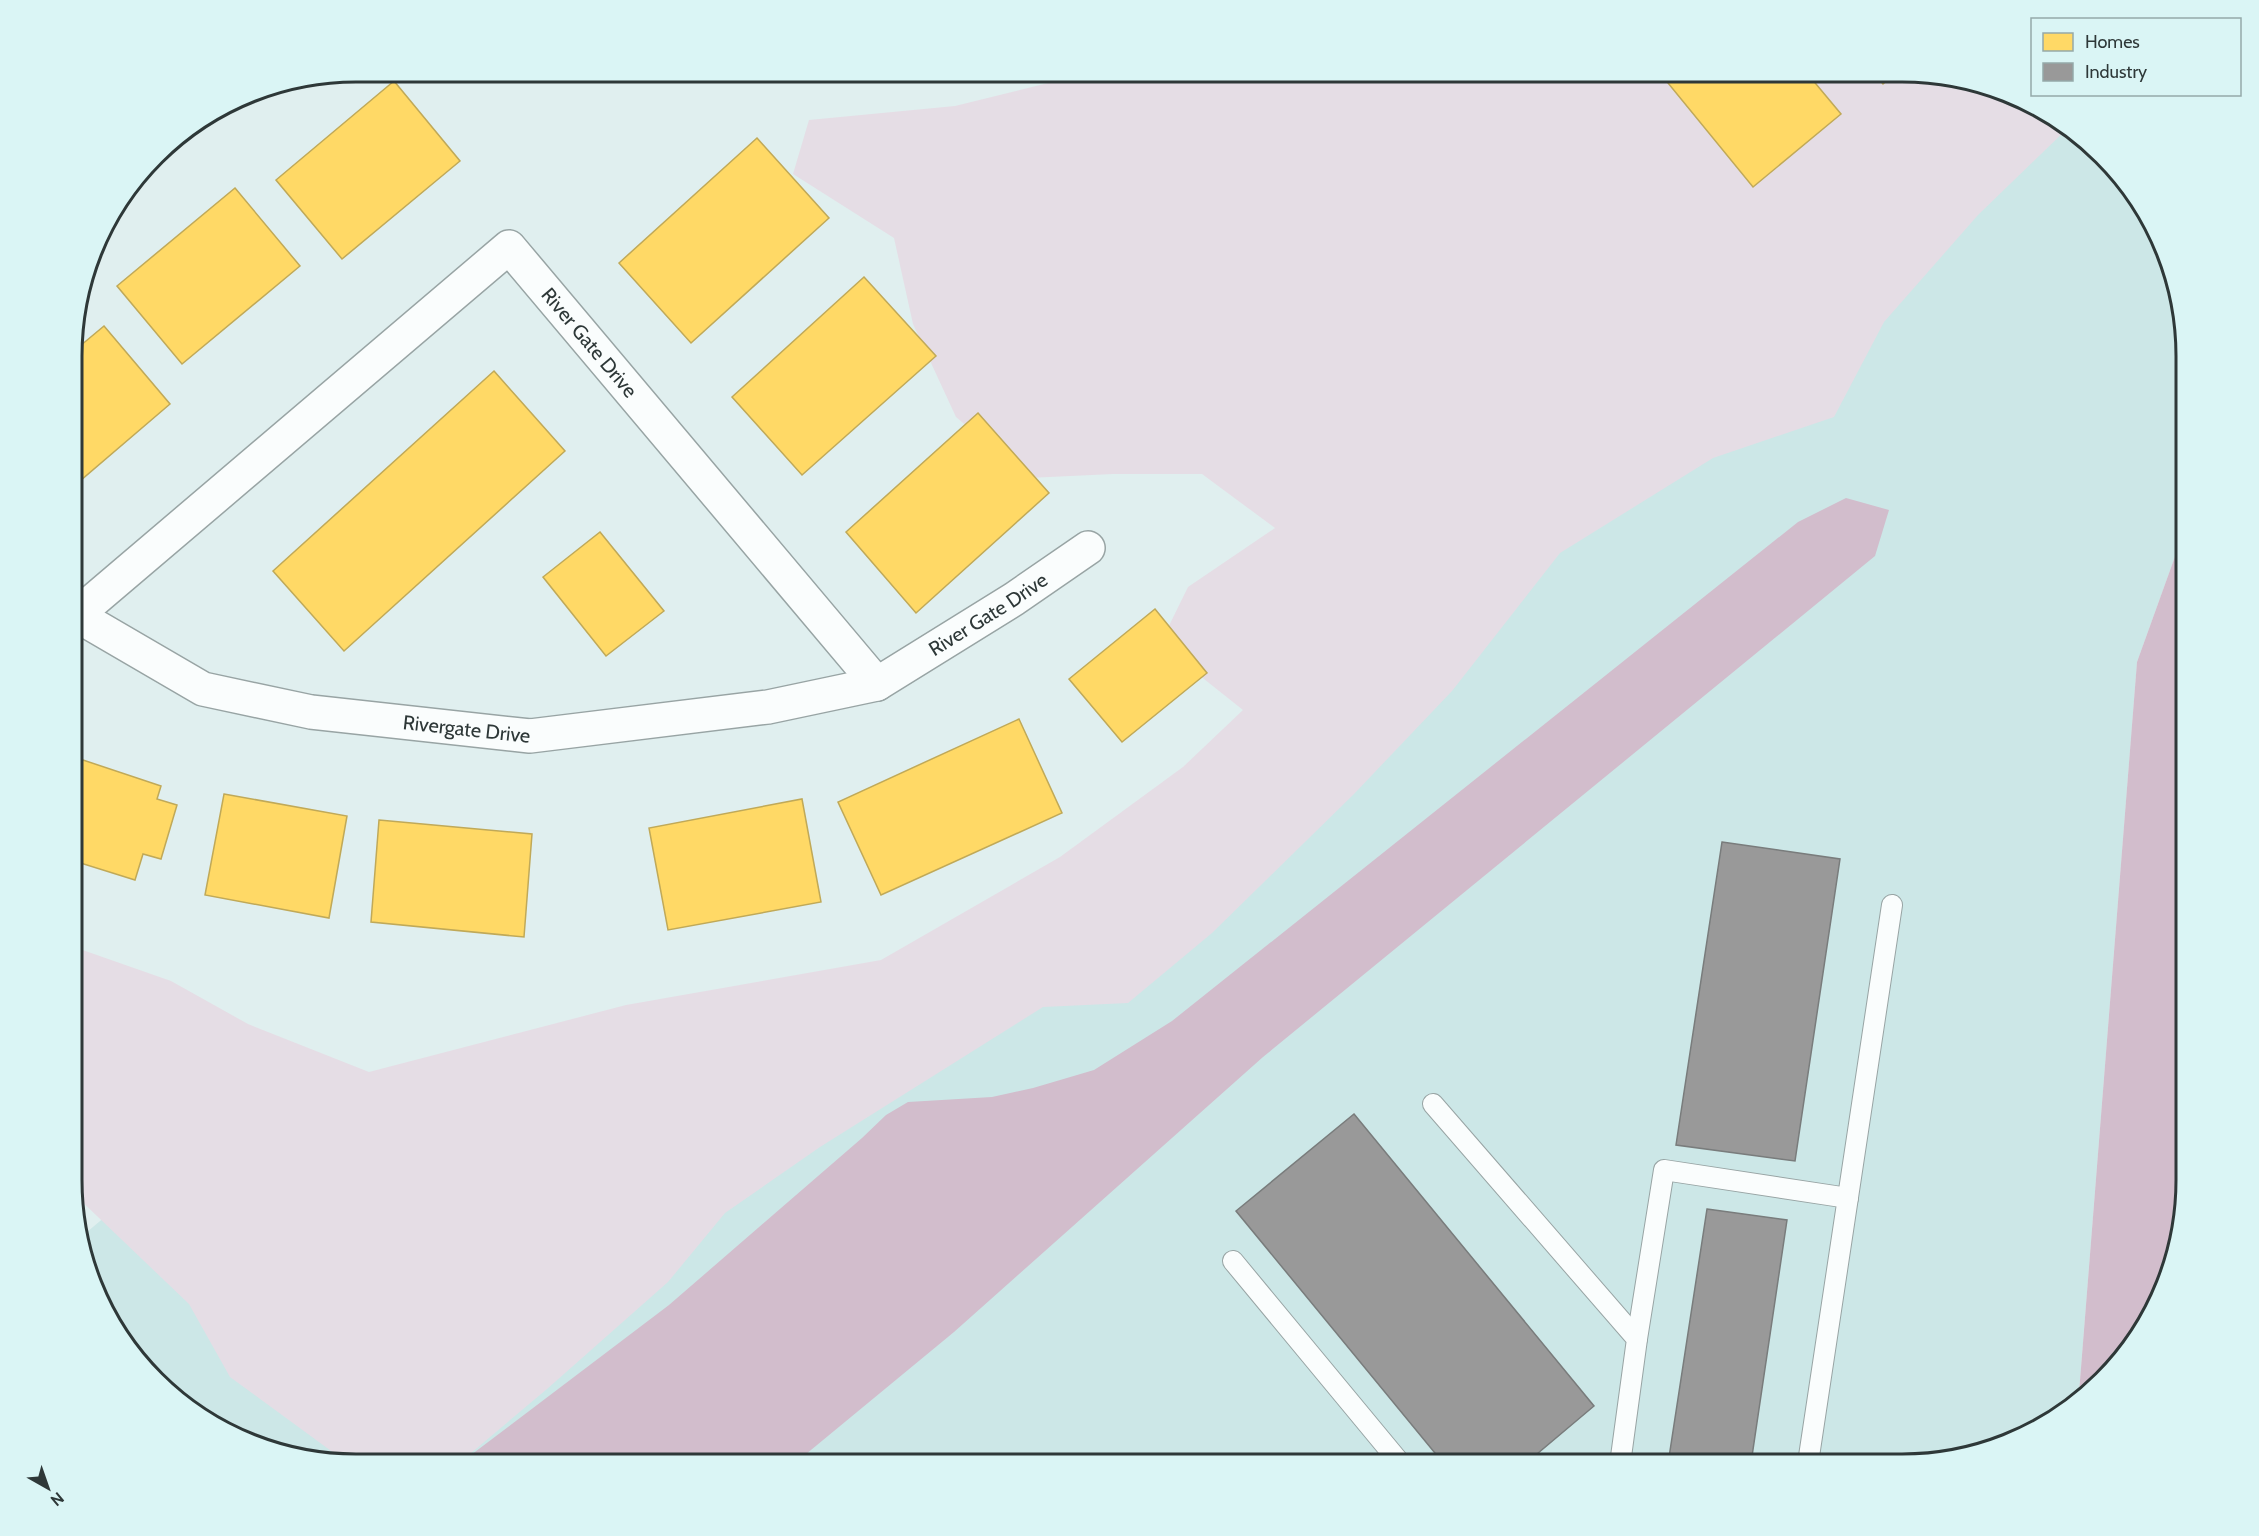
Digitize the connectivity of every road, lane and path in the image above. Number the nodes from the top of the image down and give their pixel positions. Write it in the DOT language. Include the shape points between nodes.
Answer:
graph roads {
  1 [pos="1088,548"];
  2 [pos="82,610"];
  3 [pos="82,620"];
  4 [pos="877,684"];
  5 [pos="1892,905"];
  6 [pos="1433,1104"];
  7 [pos="1848,1198"];
  8 [pos="1233,1261"];
  9 [pos="1637,1339"];
  10 [pos="1393,1454"];
  11 [pos="1621,1454"];
  12 [pos="1809,1454"];
  1 -- 4 [label="street, River Gate Drive"];
  2 -- 4 [label="street, River Gate Drive" via="509,247"];
  3 -- 4 [label="street, Rivergate Drive" via="203,689 311,712 530,736 768,708"];
  5 -- 7 [label="lane"];
  6 -- 9 [label="lane"];
  7 -- 9 [label="lane" via="1664,1170"];
  7 -- 12 [label="lane"];
  8 -- 10 [label="lane"];
  9 -- 11 [label="lane"];
}
